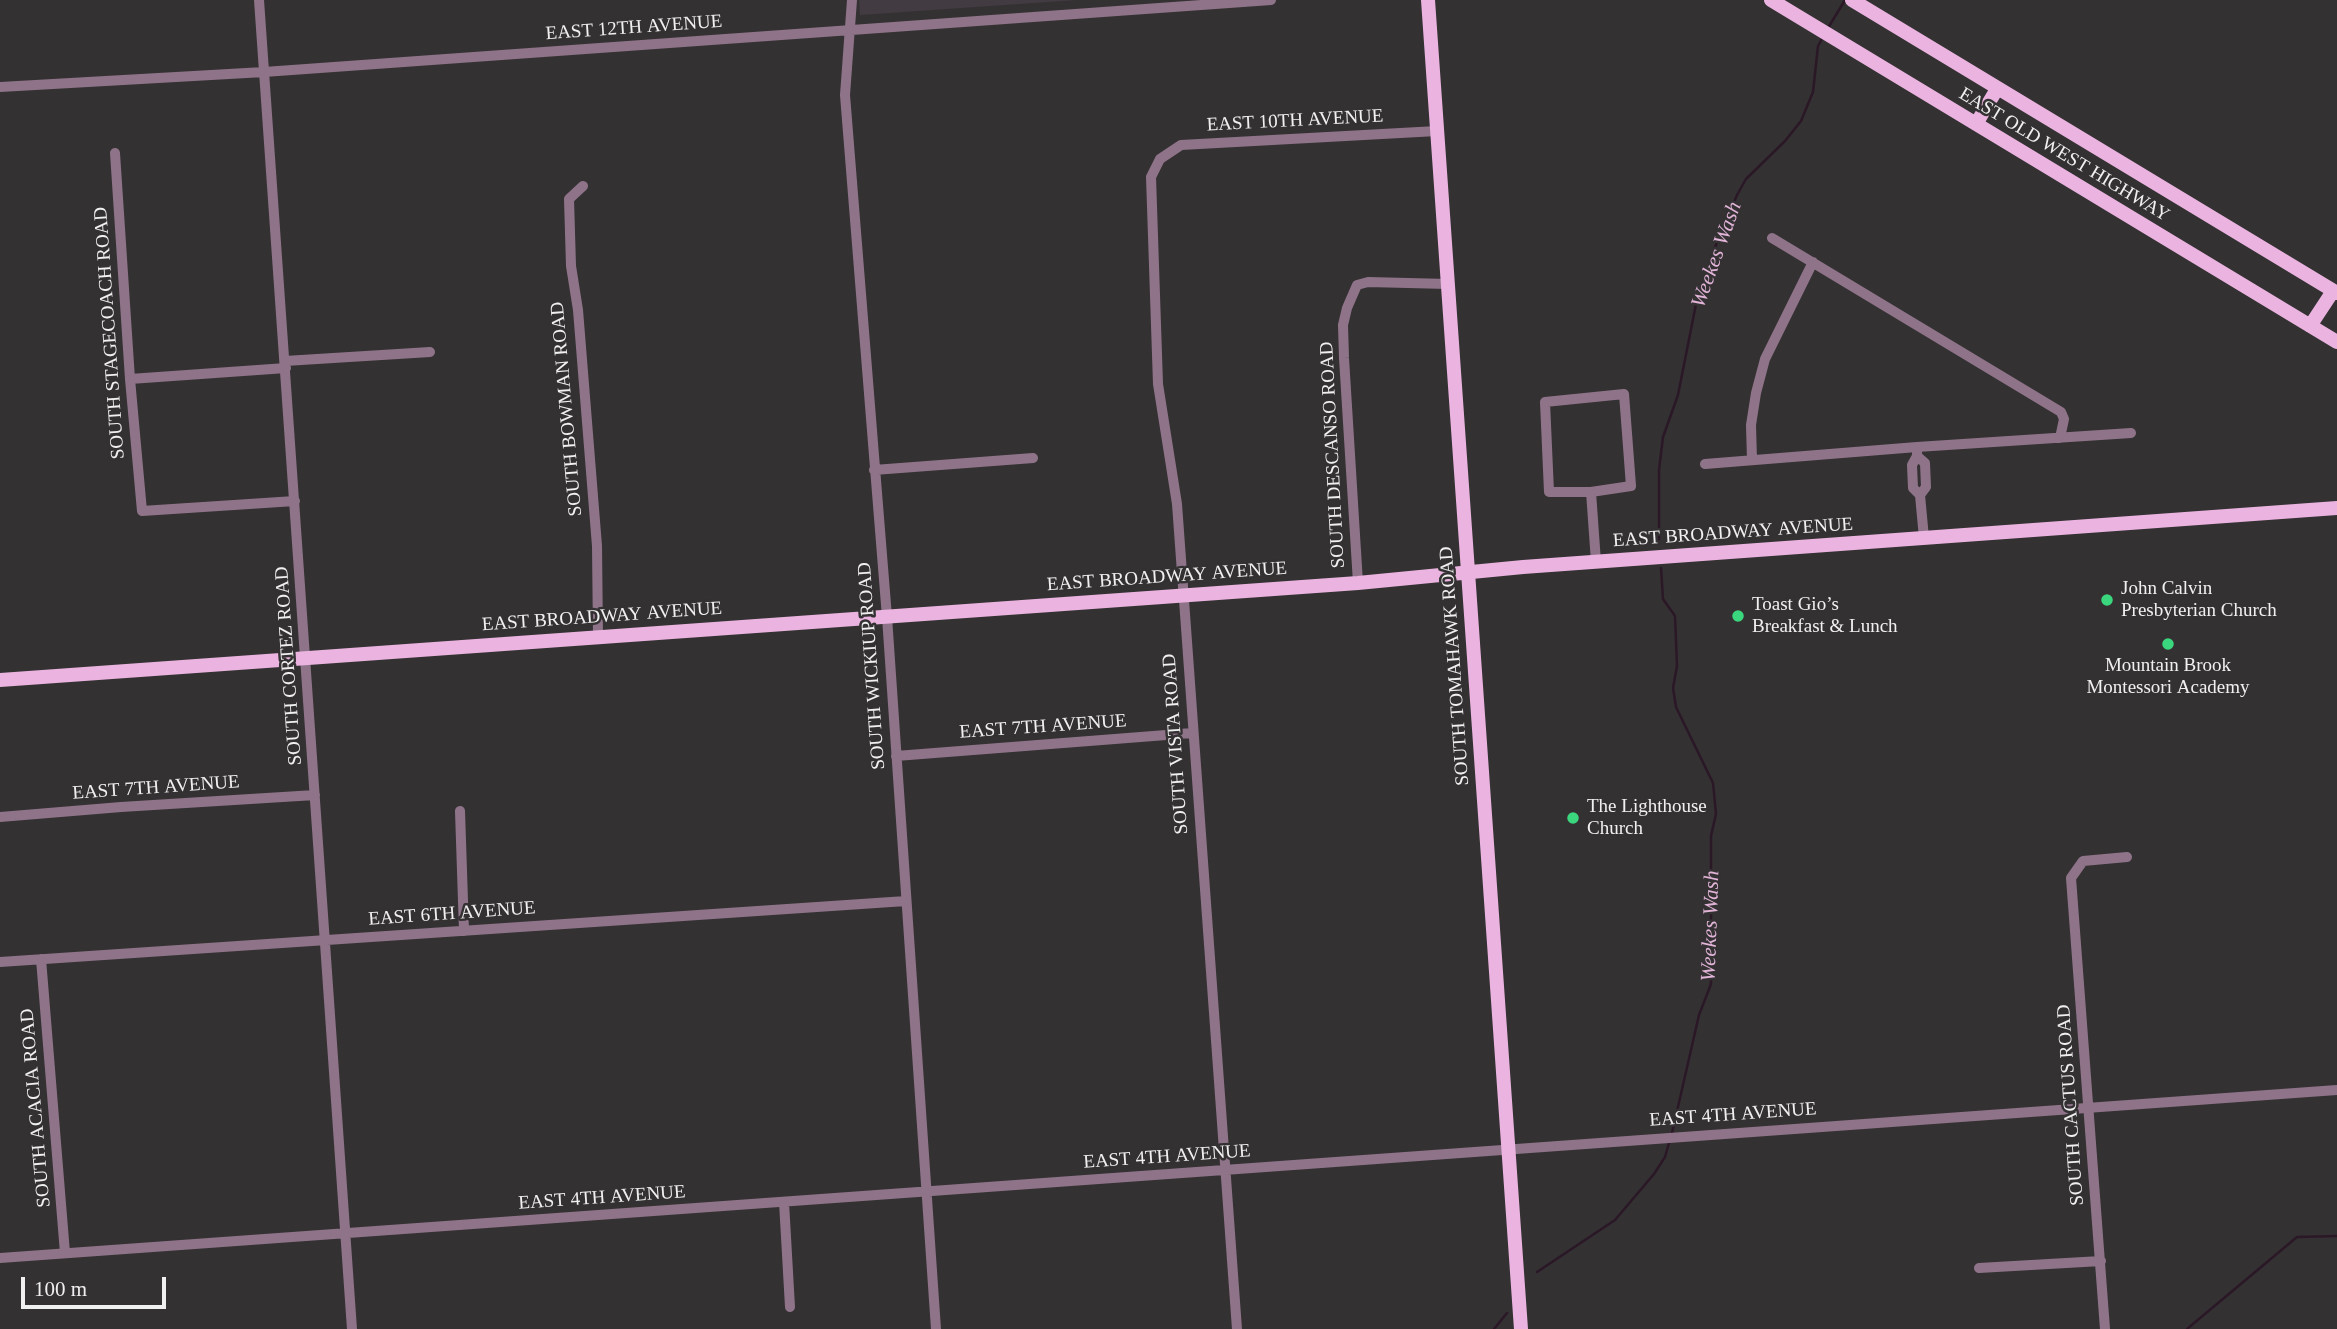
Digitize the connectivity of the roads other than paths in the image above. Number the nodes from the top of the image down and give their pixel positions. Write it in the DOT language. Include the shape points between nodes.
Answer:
graph roads {
  1 [pos="259,0"];
  2 [pos="852,0"];
  3 [pos="1271,0"];
  4 [pos="1427,0"];
  5 [pos="1771,0"];
  6 [pos="1857,4"];
  7 [pos="1133,5"];
  8 [pos="851,30"];
  9 [pos="264,72"];
  10 [pos="0,87"];
  11 [pos="1997,89"];
  12 [pos="1976,124"];
  13 [pos="1437,131"];
  14 [pos="115,153"];
  15 [pos="1160,159"];
  16 [pos="583,186"];
  17 [pos="1772,238"];
  18 [pos="1813,262"];
  19 [pos="1448,284"];
  20 [pos="2335,292"];
  21 [pos="2310,326"];
  22 [pos="2337,342"];
  23 [pos="430,352"];
  24 [pos="285,364"];
  25 [pos="130,379"];
  26 [pos="2131,433"];
  27 [pos="2060,438"];
  28 [pos="1917,451"];
  29 [pos="1033,458"];
  30 [pos="1752,460"];
  31 [pos="1704,464"];
  32 [pos="874,470"];
  33 [pos="1591,492"];
  34 [pos="295,501"];
  35 [pos="2337,508"];
  36 [pos="1924,538"];
  37 [pos="1596,562"];
  38 [pos="1466,572"];
  39 [pos="1358,583"];
  40 [pos="1183,595"];
  41 [pos="887,617"];
  42 [pos="598,636"];
  43 [pos="306,659"];
  44 [pos="0,680"];
  45 [pos="1192,733"];
  46 [pos="897,756"];
  47 [pos="315,795"];
  48 [pos="460,811"];
  49 [pos="0,817"];
  50 [pos="2127,857"];
  51 [pos="906,901"];
  52 [pos="464,931"];
  53 [pos="326,940"];
  54 [pos="41,959"];
  55 [pos="0,962"];
  56 [pos="2337,1090"];
  57 [pos="2089,1107"];
  58 [pos="1509,1150"];
  59 [pos="1224,1171"];
  60 [pos="927,1192"];
  61 [pos="784,1202"];
  62 [pos="346,1233"];
  63 [pos="65,1253"];
  64 [pos="0,1258"];
  65 [pos="2101,1261"];
  66 [pos="1979,1268"];
  67 [pos="790,1307"];
  68 [pos="1521,1326"];
  69 [pos="352,1329"];
  70 [pos="936,1329"];
  71 [pos="1237,1329"];
  72 [pos="2105,1329"];
  1 -- 9 [label="street, SOUTH CORTEZ ROAD"];
  2 -- 8 [label="street, SOUTH WICKIUP ROAD"];
  3 -- 7 [label="street, EAST 12TH AVENUE"];
  4 -- 13 [label="main road, SOUTH TOMAHAWK ROAD"];
  5 -- 12 [label="main road, EAST OLD WEST HIGHWAY"];
  6 -- 11 [label="main road, EAST OLD WEST HIGHWAY"];
  7 -- 8 [label="street, EAST 12TH AVENUE"];
  8 -- 9 [label="street, EAST 12TH AVENUE"];
  8 -- 32 [label="street, SOUTH WICKIUP ROAD" via="845,95"];
  9 -- 10 [label="street, EAST 12TH AVENUE"];
  9 -- 24 [label="street, SOUTH CORTEZ ROAD"];
  11 -- 12 [label="main road"];
  11 -- 20 [label="main road, EAST OLD WEST HIGHWAY"];
  12 -- 21 [label="main road, EAST OLD WEST HIGHWAY"];
  13 -- 15 [label="street, EAST 10TH AVENUE" via="1181,145"];
  13 -- 19 [label="main road, SOUTH TOMAHAWK ROAD"];
  14 -- 25 [label="street, SOUTH STAGECOACH ROAD"];
  15 -- 40 [label="street, SOUTH VISTA ROAD" via="1151,177 1158,384 1177,504"];
  16 -- 42 [label="street, SOUTH BOWMAN ROAD" via="569,199 571,266 597,547"];
  17 -- 18 [label="street"];
  18 -- 27 [label="street" via="2061,412"];
  18 -- 30 [label="street" via="1765,359 1751,425"];
  19 -- 38 [label="main road, SOUTH TOMAHAWK ROAD"];
  19 -- 39 [label="street, SOUTH DESCANSO ROAD" via="1368,282 1356,285 1351,295 1343,325"];
  20 -- 21 [label="main road"];
  21 -- 22 [label="main road, EAST OLD WEST HIGHWAY"];
  23 -- 24 [label="street"];
  24 -- 25 [label="street"];
  24 -- 34 [label="street, SOUTH CORTEZ ROAD"];
  25 -- 34 [label="street, SOUTH STAGECOACH ROAD" via="142,510"];
  26 -- 27 [label="street"];
  27 -- 28 [label="street"];
  28 -- 30 [label="street"];
  28 -- 36 [label="street" via="1925,463 1926,487 1920,495"];
  29 -- 32 [label="street"];
  30 -- 31 [label="street"];
  32 -- 41 [label="street, SOUTH WICKIUP ROAD"];
  33 -- 33 [label="street" via="1631,486 1625,394 1545,402 1549,492"];
  33 -- 37 [label="street"];
  34 -- 43 [label="street, SOUTH CORTEZ ROAD"];
  35 -- 36 [label="main road, EAST BROADWAY AVENUE"];
  36 -- 37 [label="main road, EAST BROADWAY AVENUE"];
  37 -- 38 [label="main road, EAST BROADWAY AVENUE"];
  38 -- 39 [label="main road, EAST BROADWAY AVENUE"];
  38 -- 58 [label="main road, SOUTH TOMAHAWK ROAD"];
  39 -- 40 [label="main road, EAST BROADWAY AVENUE"];
  40 -- 41 [label="main road, EAST BROADWAY AVENUE"];
  40 -- 45 [label="street, SOUTH VISTA ROAD"];
  41 -- 42 [label="main road, EAST BROADWAY AVENUE"];
  41 -- 46 [label="street, SOUTH WICKIUP ROAD"];
  42 -- 43 [label="main road, EAST BROADWAY AVENUE"];
  43 -- 44 [label="main road, EAST BROADWAY AVENUE"];
  43 -- 47 [label="street, SOUTH CORTEZ ROAD"];
  45 -- 46 [label="street, EAST 7TH AVENUE"];
  45 -- 59 [label="street, SOUTH VISTA ROAD"];
  46 -- 51 [label="street, SOUTH WICKIUP ROAD"];
  47 -- 49 [label="street, EAST 7TH AVENUE"];
  47 -- 53 [label="street, SOUTH CORTEZ ROAD"];
  48 -- 52 [label="street"];
  50 -- 57 [label="street, SOUTH CACTUS ROAD" via="2083,861 2071,878"];
  51 -- 52 [label="street, EAST 6TH AVENUE"];
  51 -- 60 [label="street, SOUTH WICKIUP ROAD"];
  52 -- 53 [label="street, EAST 6TH AVENUE"];
  53 -- 54 [label="street, EAST 6TH AVENUE"];
  53 -- 62 [label="street, SOUTH CORTEZ ROAD"];
  54 -- 55 [label="street, EAST 6TH AVENUE"];
  54 -- 63 [label="street, SOUTH ACACIA ROAD"];
  56 -- 57 [label="street, EAST 4TH AVENUE"];
  57 -- 58 [label="street, EAST 4TH AVENUE"];
  57 -- 65 [label="street, SOUTH CACTUS ROAD"];
  58 -- 59 [label="street, EAST 4TH AVENUE"];
  58 -- 68 [label="main road, SOUTH TOMAHAWK ROAD"];
  59 -- 60 [label="street, EAST 4TH AVENUE"];
  59 -- 71 [label="street, SOUTH VISTA ROAD"];
  60 -- 61 [label="street, EAST 4TH AVENUE"];
  60 -- 70 [label="street, SOUTH WICKIUP ROAD"];
  61 -- 62 [label="street, EAST 4TH AVENUE"];
  61 -- 67 [label="street"];
  62 -- 63 [label="street, EAST 4TH AVENUE"];
  62 -- 69 [label="street, SOUTH CORTEZ ROAD"];
  63 -- 64 [label="street, EAST 4TH AVENUE"];
  65 -- 66 [label="street"];
  65 -- 72 [label="street, SOUTH CACTUS ROAD"];
}
